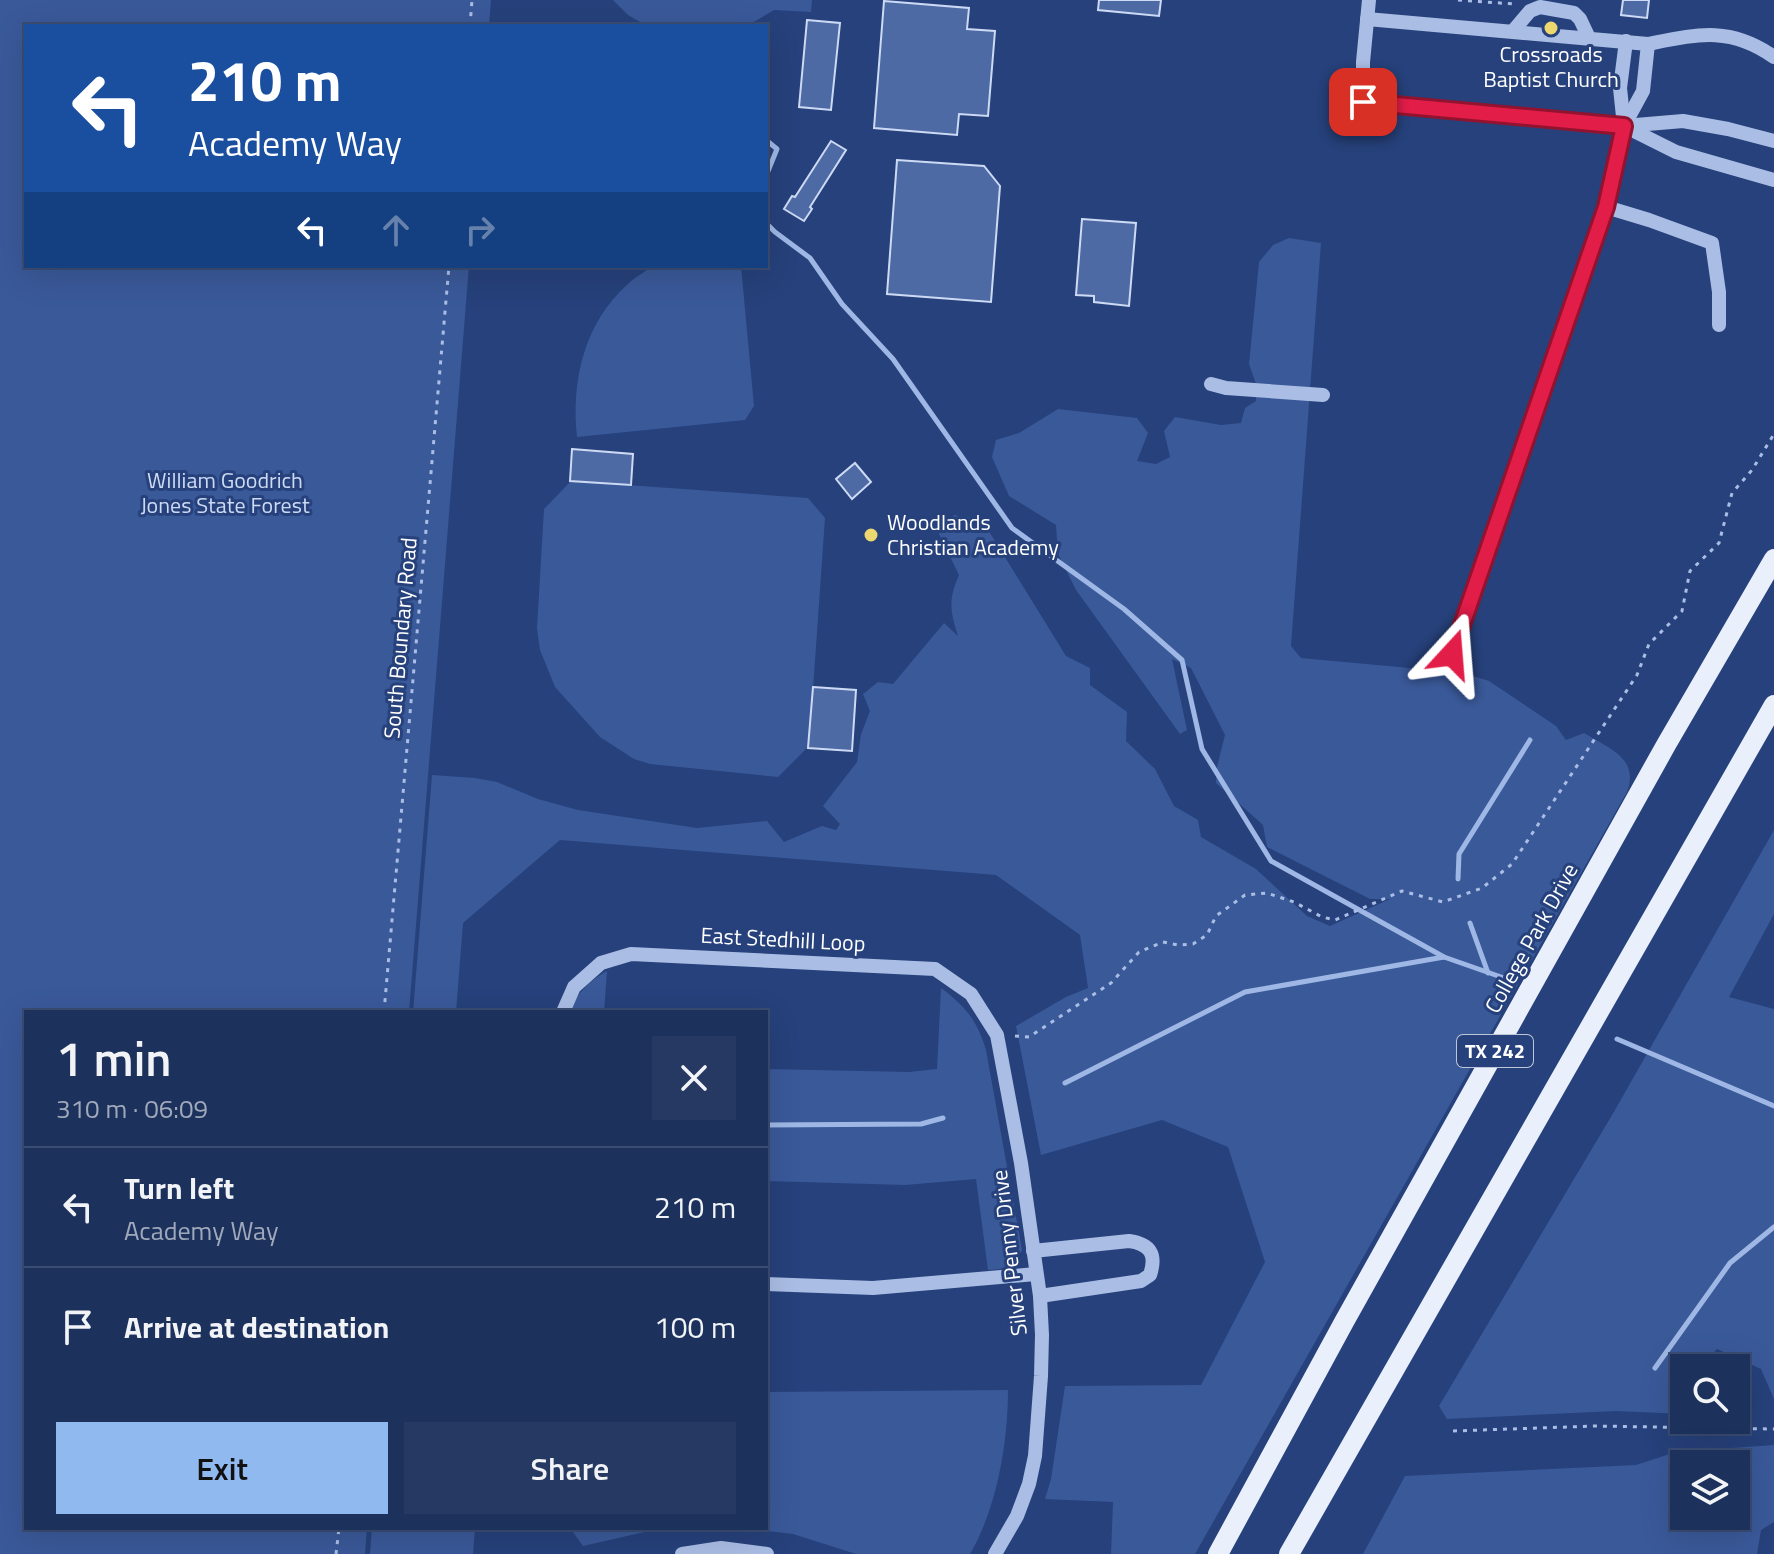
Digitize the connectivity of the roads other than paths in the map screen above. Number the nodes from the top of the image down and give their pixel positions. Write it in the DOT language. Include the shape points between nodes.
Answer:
graph roads {
  1 [pos="1369,0"];
  2 [pos="1367,19"];
  3 [pos="1513,31"];
  4 [pos="1589,38"];
  5 [pos="1626,41"];
  6 [pos="1648,44"];
  7 [pos="1774,57"];
  8 [pos="1624,126"];
  9 [pos="1774,141"];
  10 [pos="1774,180"];
  11 [pos="1606,207"];
  12 [pos="1719,325"];
  13 [pos="1211,384"];
  14 [pos="1323,395"];
  15 [pos="1774,559"];
  16 [pos="1452,654"];
  17 [pos="1774,705"];
  18 [pos="564,1010"];
  19 [pos="997,1035"];
  20 [pos="1033,1251"];
  21 [pos="1036,1274"];
  22 [pos="768,1284"];
  23 [pos="1040,1296"];
  24 [pos="682,1554"];
  25 [pos="767,1554"];
  26 [pos="995,1554"];
  27 [pos="1218,1554"];
  28 [pos="1289,1554"];
  1 -- 2 [label="street"];
  2 -- 3 [label="street"];
  2 -- 8 [label="street" via="1363,102"];
  3 -- 4 [label="street"];
  3 -- 4 [label="street" via="1540,7 1574,13"];
  4 -- 5 [label="street"];
  5 -- 6 [label="street"];
  5 -- 8 [label="street" via="1620,88"];
  6 -- 7 [label="street" via="1717,34 1756,45"];
  6 -- 8 [label="street" via="1643,91"];
  8 -- 9 [label="street" via="1683,121"];
  8 -- 10 [label="street" via="1676,152"];
  8 -- 11 [label="street"];
  11 -- 12 [label="street" via="1712,243"];
  11 -- 16 [label="street"];
  13 -- 14 [label="street"];
  15 -- 27 [label="main road, College Park Drive / TX 242"];
  17 -- 28 [label="main road, TX 242"];
  18 -- 19 [label="street, East Stedhill Loop" via="574,987 601,963 631,954 935,969 971,994"];
  19 -- 20 [label="street, Silver Penny Drive"];
  20 -- 21 [label="street, Silver Penny Drive"];
  20 -- 23 [label="street" via="1129,1241 1141,1243 1153,1260 1150,1275 1141,1281"];
  21 -- 22 [label="street" via="873,1288"];
  21 -- 23 [label="street, Silver Penny Drive"];
  23 -- 26 [label="street, Silver Penny Drive" via="1035,1456 1017,1516"];
  24 -- 25 [label="street" via="721,1548"];
}
